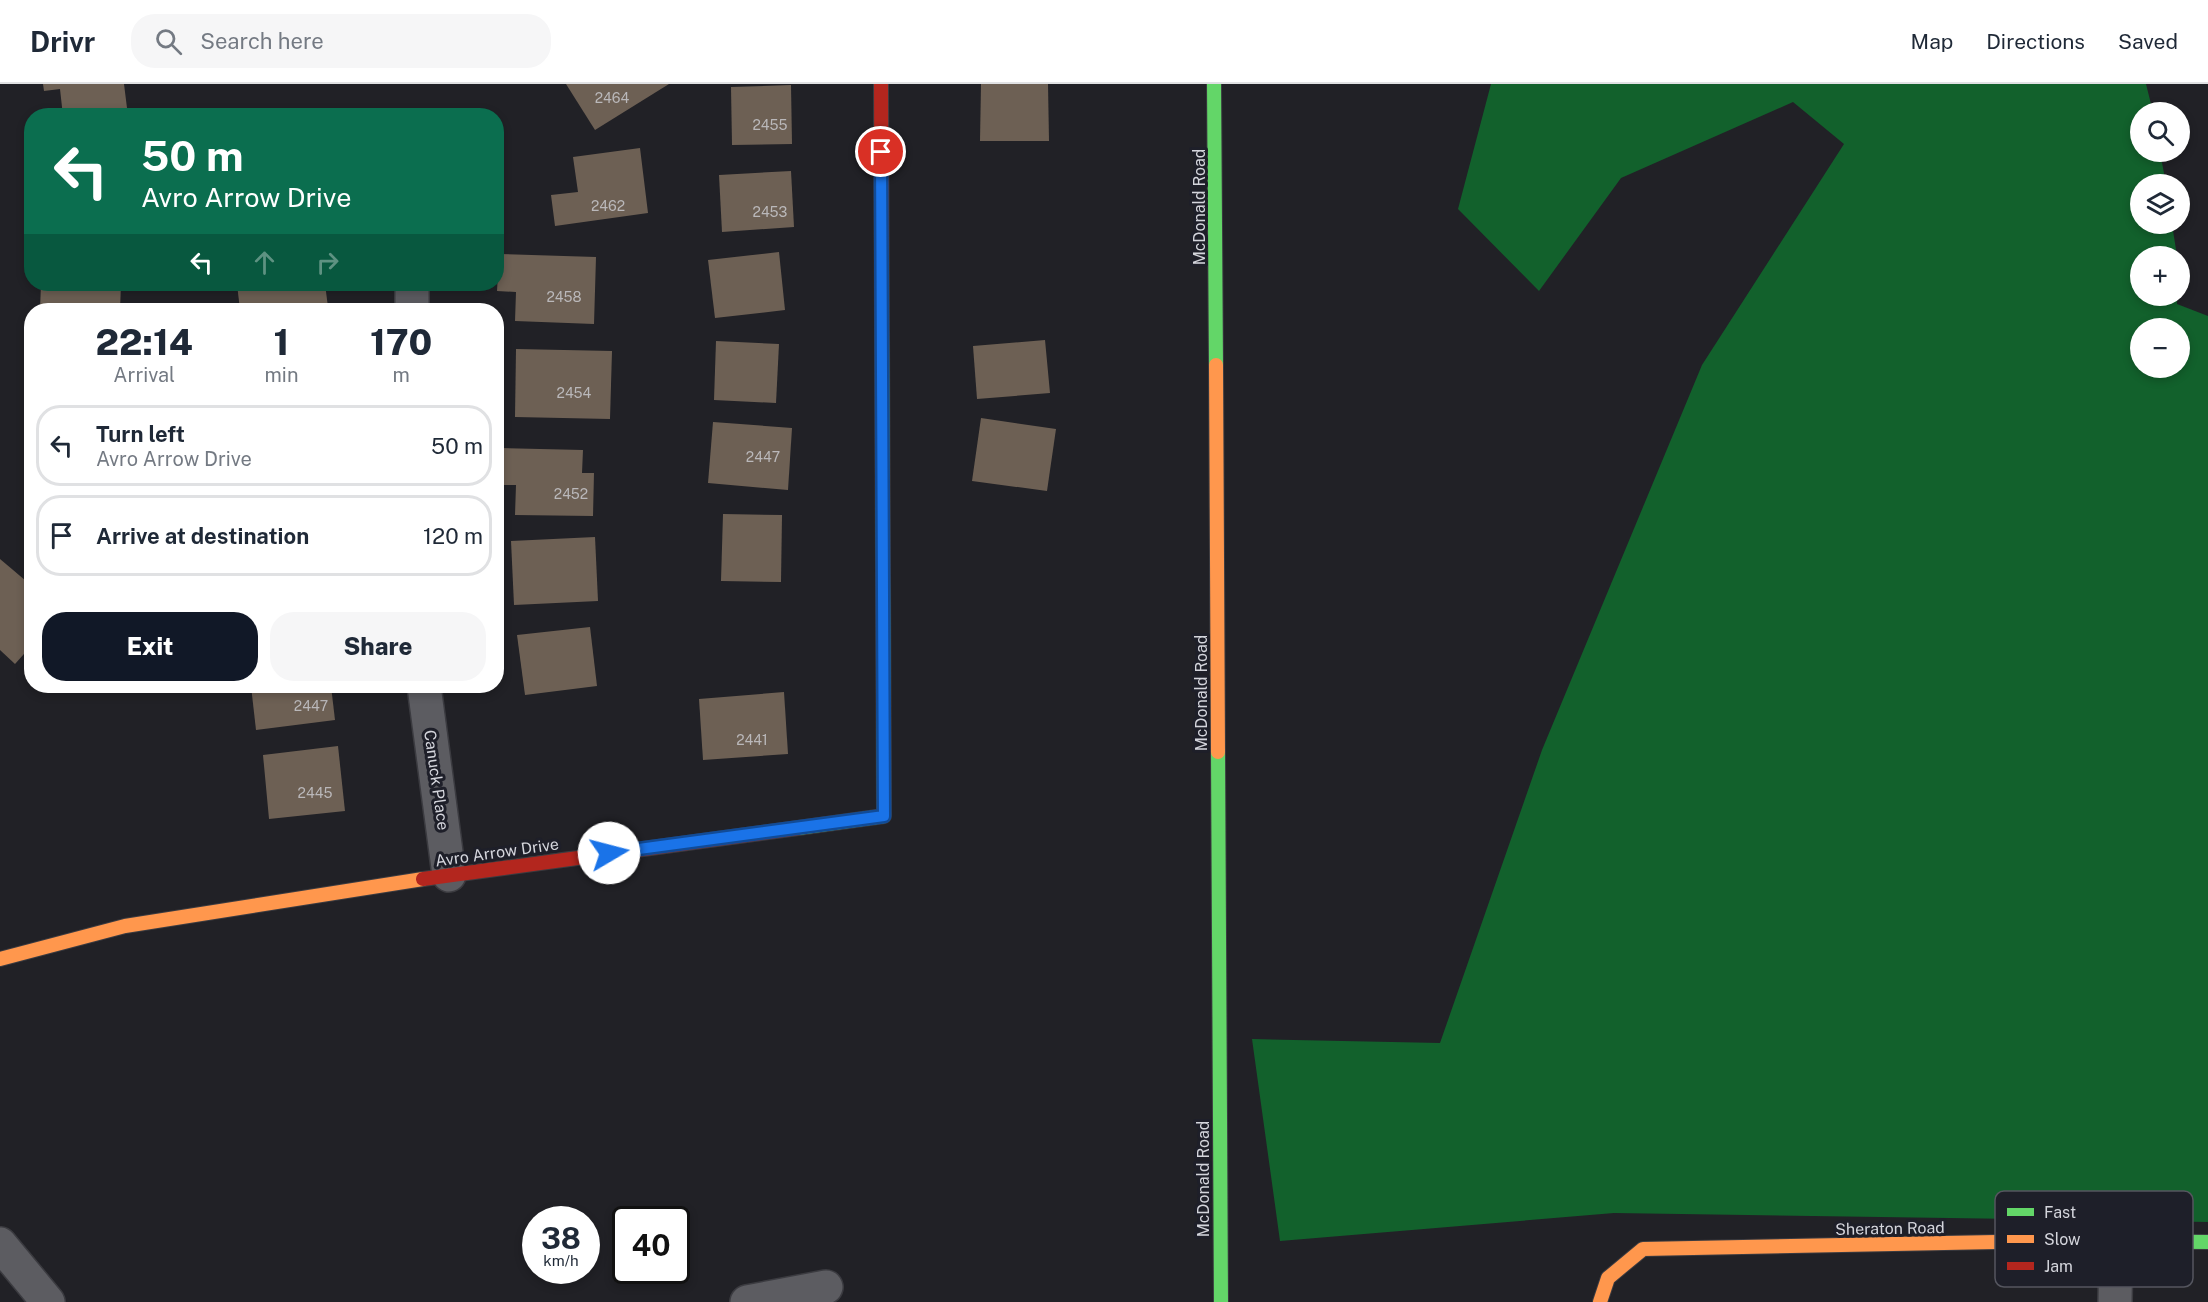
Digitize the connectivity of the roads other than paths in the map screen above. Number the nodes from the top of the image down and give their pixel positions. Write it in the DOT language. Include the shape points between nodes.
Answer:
graph roads {
  1 [pos="881,84"];
  2 [pos="1214,84"];
  3 [pos="425,693"];
  4 [pos="449,875"];
  5 [pos="0,959"];
  6 [pos="1995,1242"];
  7 [pos="2193,1242"];
  8 [pos="2208,1242"];
  9 [pos="0,1244"];
  10 [pos="826,1287"];
  11 [pos="2115,1287"];
  12 [pos="48,1302"];
  13 [pos="747,1302"];
  14 [pos="1221,1302"];
  15 [pos="1600,1302"];
  16 [pos="2115,1302"];
  1 -- 4 [label="street, Avro Arrow Drive" via="884,816"];
  2 -- 14 [label="street, McDonald Road"];
  3 -- 4 [label="street, Canuck Place"];
  4 -- 5 [label="street, Avro Arrow Drive" via="125,926"];
  6 -- 15 [label="street, Sheraton Road" via="1643,1249 1608,1278"];
  7 -- 8 [label="street, Sheraton Road"];
  9 -- 12 [label="street"];
  10 -- 13 [label="street"];
  11 -- 16 [label="street"];
}
